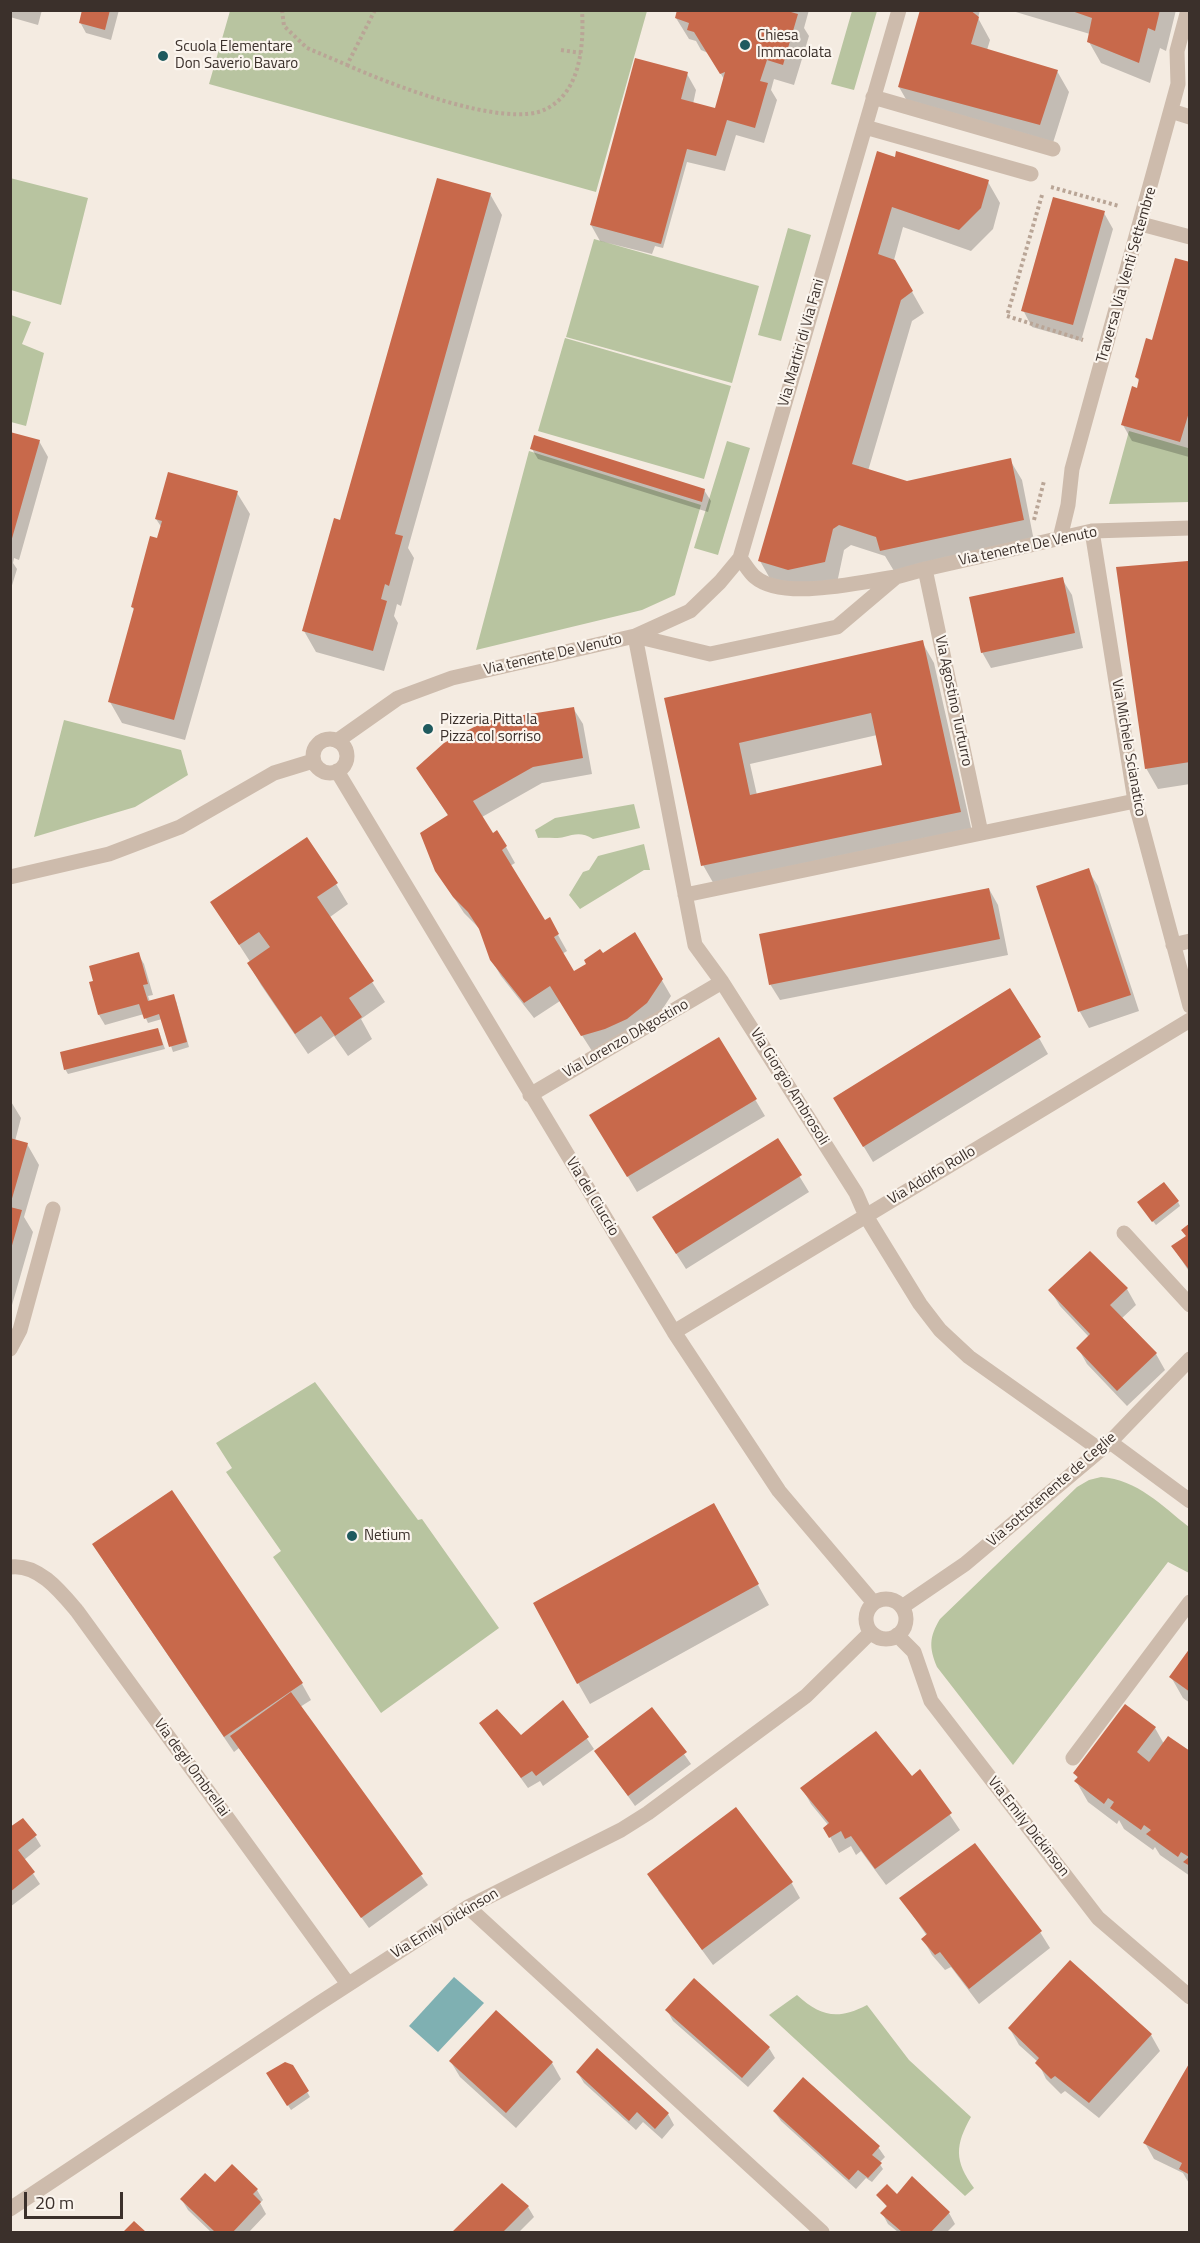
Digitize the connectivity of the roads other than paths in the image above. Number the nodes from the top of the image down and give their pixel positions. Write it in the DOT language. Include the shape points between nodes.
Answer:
graph roads {
  1 [pos="898,10"];
  2 [pos="1188,10"];
  3 [pos="873,97"];
  4 [pos="1171,111"];
  5 [pos="1190,117"];
  6 [pos="865,127"];
  7 [pos="1053,149"];
  8 [pos="1031,174"];
  9 [pos="1143,218"];
  10 [pos="1190,237"];
  11 [pos="1190,528"];
  12 [pos="1092,531"];
  13 [pos="1060,538"];
  14 [pos="740,558"];
  15 [pos="926,569"];
  16 [pos="896,577"];
  17 [pos="635,636"];
  18 [pos="337,741"];
  19 [pos="313,761"];
  20 [pos="337,771"];
  21 [pos="1136,801"];
  22 [pos="981,833"];
  23 [pos="10,877"];
  24 [pos="685,895"];
  25 [pos="1190,941"];
  26 [pos="1173,945"];
  27 [pos="722,982"];
  28 [pos="1190,1006"];
  29 [pos="1190,1020"];
  30 [pos="530,1095"];
  31 [pos="53,1209"];
  32 [pos="866,1216"];
  33 [pos="1124,1233"];
  34 [pos="1190,1305"];
  35 [pos="674,1332"];
  36 [pos="10,1349"];
  37 [pos="1190,1359"];
  38 [pos="1104,1445"];
  39 [pos="1190,1501"];
  40 [pos="16,1566"];
  41 [pos="1190,1602"];
  42 [pos="874,1603"];
  43 [pos="902,1606"];
  44 [pos="871,1632"];
  45 [pos="897,1635"];
  46 [pos="1073,1758"];
  47 [pos="468,1907"];
  48 [pos="348,1984"];
  49 [pos="1190,1997"];
  50 [pos="10,2209"];
  51 [pos="822,2232"];
  1 -- 3 [label="street, Via Martiri di Via Fani"];
  2 -- 4 [label="street, Traversa Via Venti Settembre" via="1177,51 1178,84"];
  3 -- 6 [label="street, Via Martiri di Via Fani"];
  3 -- 7 [label="street"];
  4 -- 5 [label="street"];
  4 -- 9 [label="street, Traversa Via Venti Settembre"];
  6 -- 8 [label="street"];
  6 -- 14 [label="street, Via Martiri di Via Fani"];
  9 -- 10 [label="street"];
  9 -- 13 [label="street, Traversa Via Venti Settembre" via="1072,469"];
  11 -- 12 [label="street, Via tenente De Venuto"];
  12 -- 13 [label="street, Via tenente De Venuto"];
  12 -- 21 [label="street, Via Michele Scianatico"];
  13 -- 15 [label="street, Via tenente De Venuto"];
  14 -- 16 [label="street" via="755,578 803,590"];
  14 -- 17 [label="street" via="690,611"];
  15 -- 16 [label="street, Via tenente De Venuto"];
  15 -- 22 [label="street, Via Agostino Turturro"];
  16 -- 17 [label="street, Via tenente De Venuto" via="837,627 710,654"];
  17 -- 18 [label="street, Via tenente De Venuto" via="452,678 398,698"];
  17 -- 24 [label="street, Via Giorgio Ambrosoli"];
  18 -- 19 [label="street" via="318,744"];
  18 -- 20 [label="street" via="345,748 346,759"];
  19 -- 20 [label="street" via="323,772"];
  19 -- 23 [label="street" via="273,773 180,827 119,850"];
  20 -- 30 [label="street, Via del Ciuccio"];
  21 -- 22 [label="street"];
  21 -- 26 [label="street, Via Michele Scianatico"];
  22 -- 24 [label="street"];
  24 -- 27 [label="street, Via Giorgio Ambrosoli" via="695,945"];
  25 -- 26 [label="street"];
  26 -- 28 [label="street, Via Michele Scianatico"];
  27 -- 30 [label="street, Via Lorenzo DAgostino"];
  27 -- 32 [label="street, Via Giorgio Ambrosoli" via="856,1193"];
  29 -- 32 [label="street, Via Adolfo Rollo"];
  30 -- 35 [label="street, Via del Ciuccio"];
  31 -- 36 [label="street" via="20,1330"];
  32 -- 35 [label="street, Via Adolfo Rollo"];
  32 -- 38 [label="street, Via Giorgio Ambrosoli" via="940,1330 969,1357"];
  33 -- 34 [label="street"];
  35 -- 42 [label="street, Via del Ciuccio" via="779,1491"];
  37 -- 38 [label="street, Via sottotenente de Ceglie"];
  38 -- 39 [label="street, Via Giorgio Ambrosoli"];
  38 -- 43 [label="street, Via sottotenente de Ceglie" via="965,1564"];
  40 -- 48 [label="street, Via degli Ombrellai" via="54,1584 77,1611"];
  41 -- 46 [label="street"];
  42 -- 43 [label="street" via="885,1599"];
  42 -- 44 [label="street" via="866,1620"];
  43 -- 45 [label="street" via="905,1625"];
  44 -- 45 [label="street" via="886,1638"];
  44 -- 47 [label="street, Via Emily Dickinson" via="806,1696 648,1813"];
  45 -- 49 [label="street, Via Emily Dickinson" via="915,1652 931,1701 1098,1918"];
  47 -- 48 [label="street, Via Emily Dickinson"];
  47 -- 51 [label="street"];
  48 -- 50 [label="street, Via Emily Dickinson"];
}
